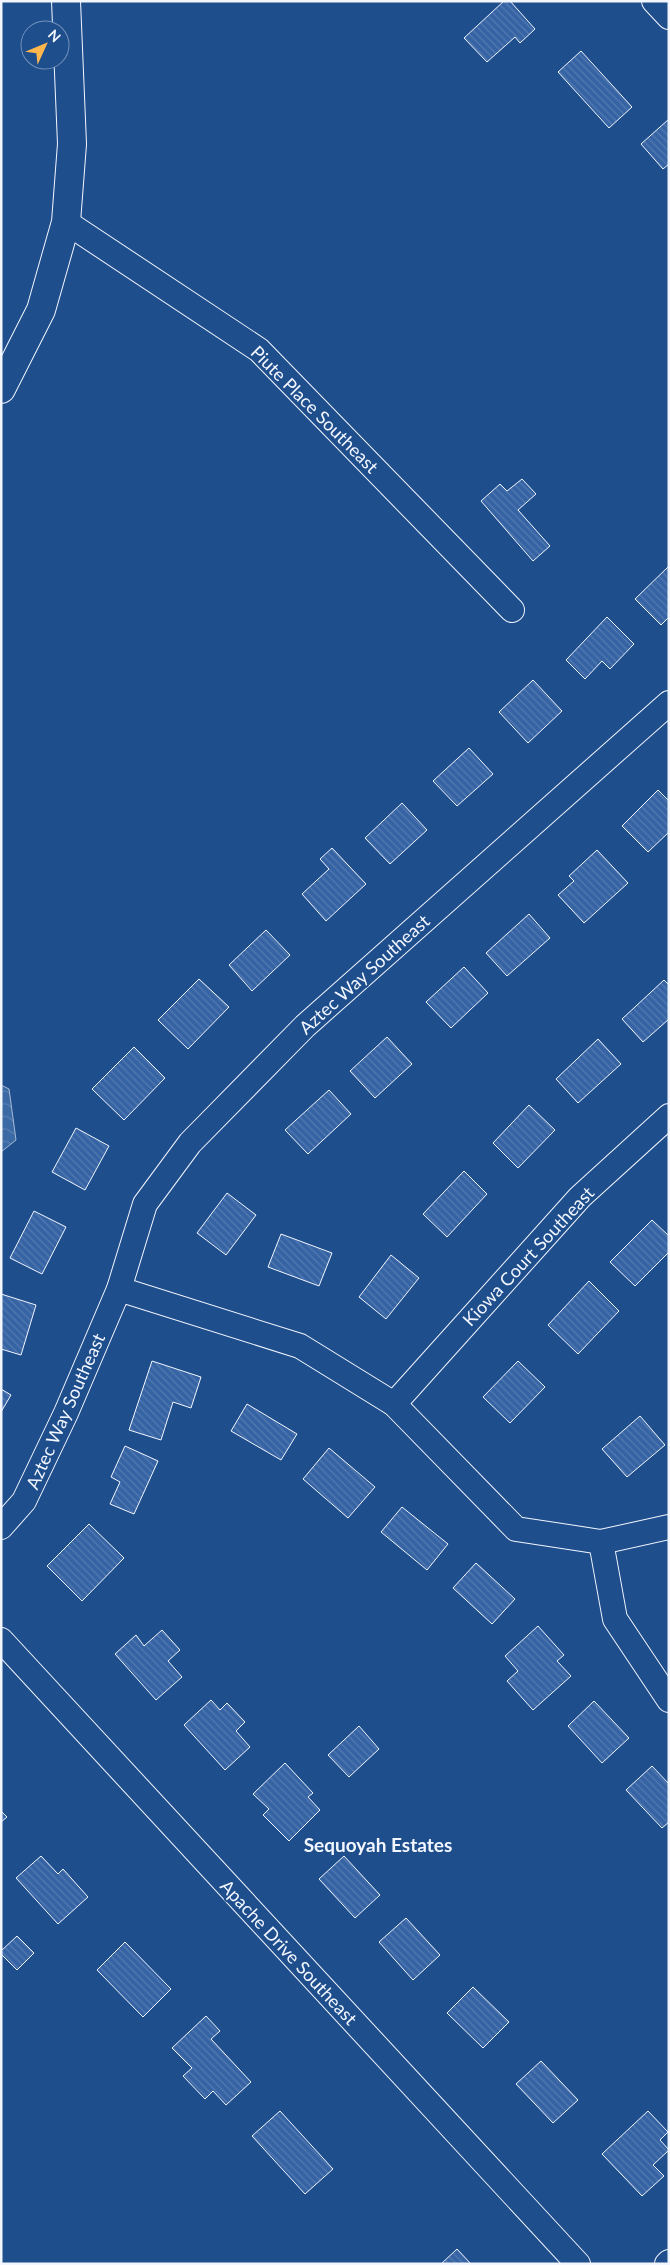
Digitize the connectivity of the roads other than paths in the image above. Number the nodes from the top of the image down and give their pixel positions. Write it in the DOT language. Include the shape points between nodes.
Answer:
graph roads {
  1 [pos="66,1"];
  2 [pos="654,1"];
  3 [pos="669,17"];
  4 [pos="66,222"];
  5 [pos="1,389"];
  6 [pos="512,610"];
  7 [pos="669,703"];
  8 [pos="669,1116"];
  9 [pos="118,1289"];
  10 [pos="394,1404"];
  11 [pos="1,1527"];
  12 [pos="669,1527"];
  13 [pos="601,1542"];
  14 [pos="1,1640"];
  15 [pos="669,1700"];
  16 [pos="578,2264"];
  1 -- 4 [label="street" via="72,144"];
  2 -- 3 [label="street"];
  4 -- 5 [label="street" via="42,310"];
  4 -- 6 [label="street, Piute Place Southeast" via="259,350"];
  7 -- 9 [label="street, Aztec Way Southeast" via="305,1026 190,1143 145,1204"];
  8 -- 10 [label="street, Kiowa Court Southeast" via="580,1196"];
  9 -- 10 [label="street" via="300,1346"];
  9 -- 11 [label="street, Aztec Way Southeast" via="66,1413 24,1501"];
  10 -- 13 [label="street" via="516,1529"];
  12 -- 13 [label="street"];
  13 -- 15 [label="street" via="616,1619"];
  14 -- 16 [label="street, Apache Drive Southeast"];
}
